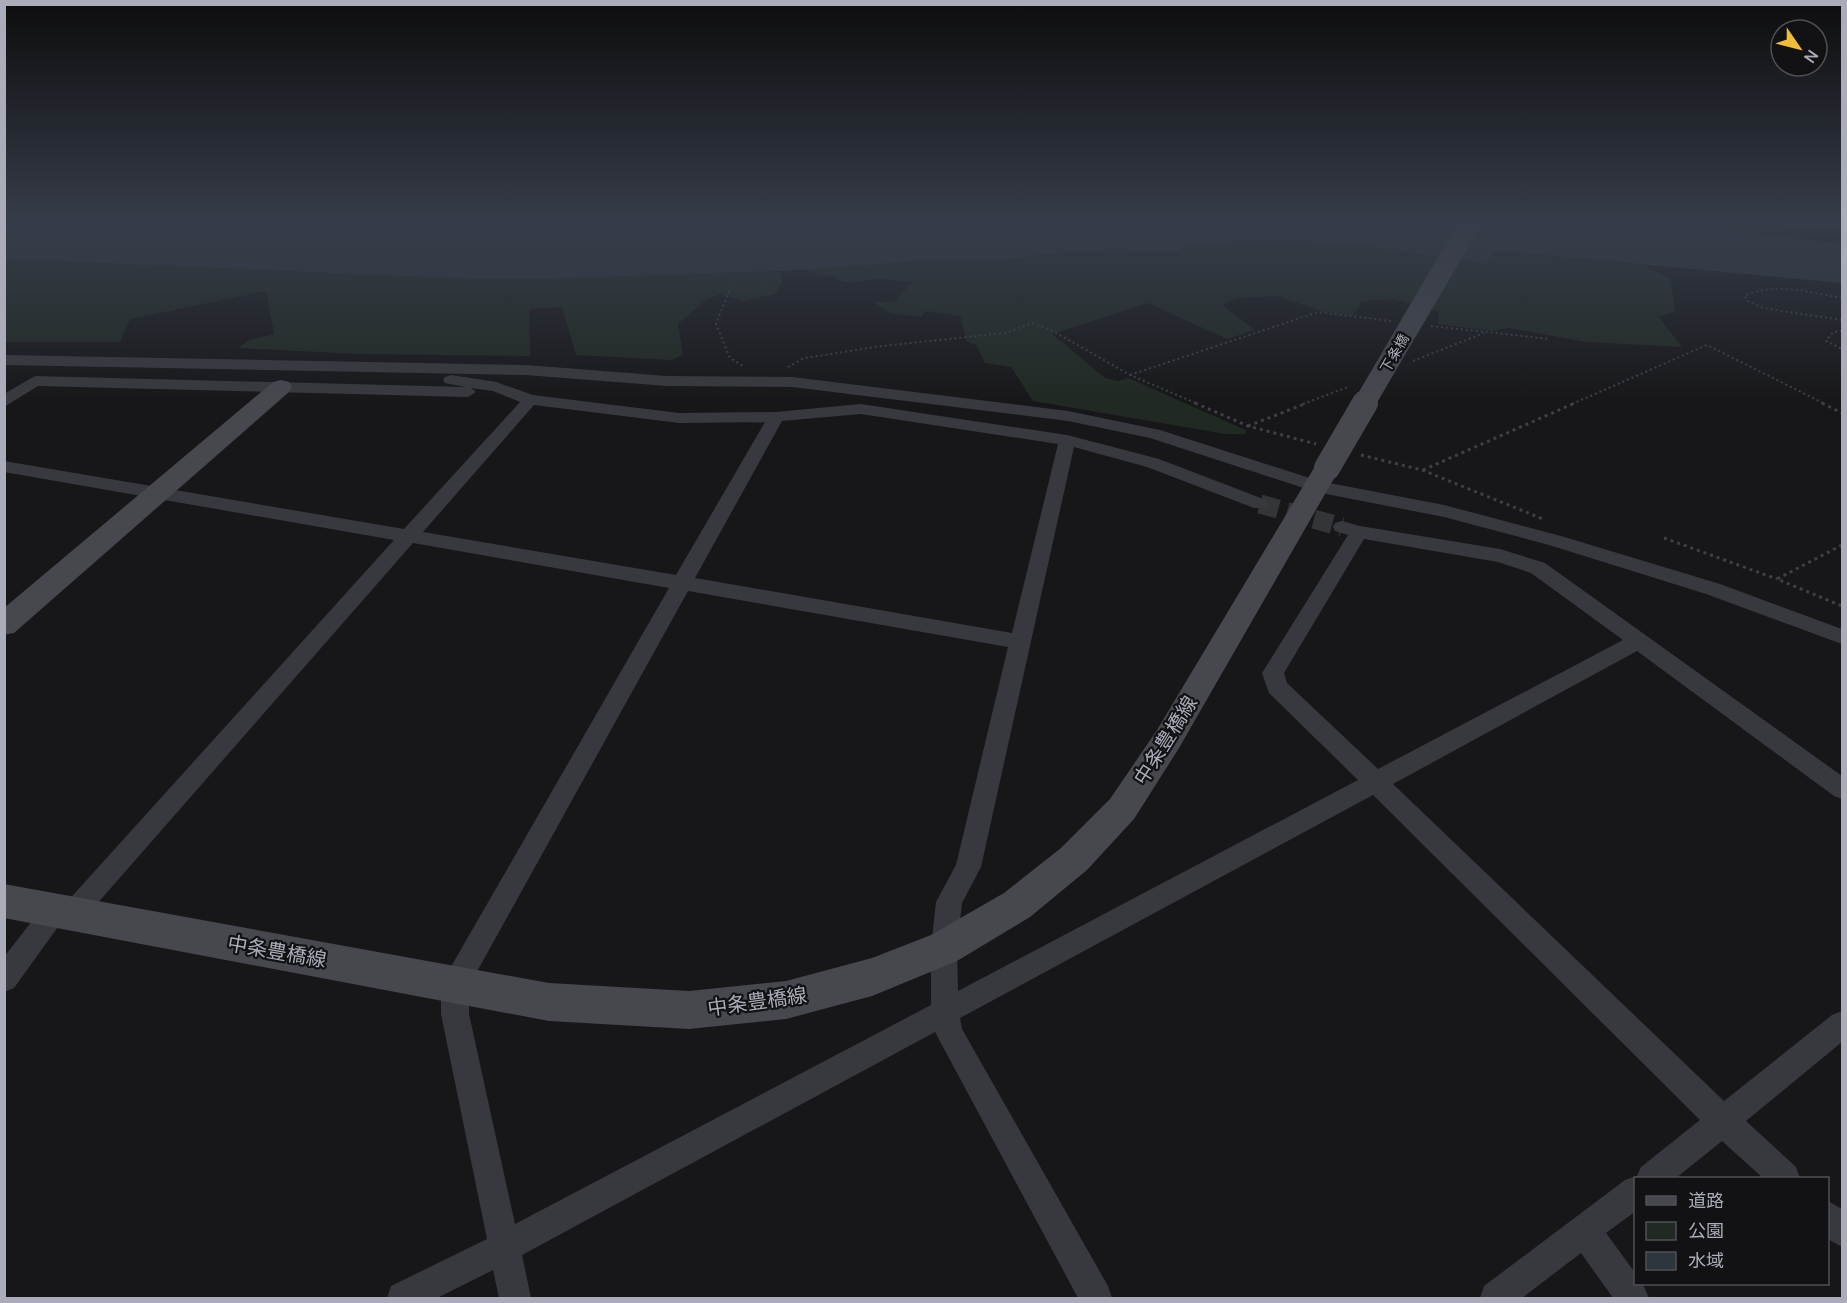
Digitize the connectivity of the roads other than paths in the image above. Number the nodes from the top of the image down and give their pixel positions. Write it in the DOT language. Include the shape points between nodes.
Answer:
graph roads {
  1 [pos="1435,281"];
  2 [pos="4,360"];
  3 [pos="28,361"];
  4 [pos="4,367"];
  5 [pos="359,367"];
  6 [pos="526,370"];
  7 [pos="451,380"];
  8 [pos="281,387"];
  9 [pos="328,388"];
  10 [pos="524,397"];
  11 [pos="4,402"];
  12 [pos="776,417"];
  13 [pos="1067,440"];
  14 [pos="4,466"];
  15 [pos="1322,467"];
  16 [pos="157,493"];
  17 [pos="1260,504"];
  18 [pos="408,537"];
  19 [pos="682,585"];
  20 [pos="4,625"];
  21 [pos="1842,637"];
  22 [pos="1022,642"];
  23 [pos="1637,642"];
  24 [pos="1376,781"];
  25 [pos="1842,789"];
  26 [pos="4,901"];
  27 [pos="64,912"];
  28 [pos="944,948"];
  29 [pos="4,978"];
  30 [pos="455,984"];
  31 [pos="945,1010"];
  32 [pos="1842,1025"];
  33 [pos="1722,1122"];
  34 [pos="1654,1177"];
  35 [pos="1783,1177"];
  36 [pos="1634,1192"];
  37 [pos="1829,1219"];
  38 [pos="1842,1231"];
  39 [pos="1586,1232"];
  40 [pos="503,1248"];
  41 [pos="403,1299"];
  42 [pos="515,1299"];
  43 [pos="1096,1299"];
  44 [pos="1496,1299"];
  45 [pos="1633,1299"];
  1 -- 15 [label="main road, 下条橋, bridge"];
  2 -- 3 [label="street"];
  3 -- 4 [label="street"];
  3 -- 5 [label="street"];
  5 -- 6 [label="street"];
  5 -- 7 [label="street" via="378,373"];
  6 -- 7 [label="street"];
  6 -- 15 [label="street" via="667,381 792,382 1068,416"];
  7 -- 9 [label="street"];
  7 -- 10 [label="street" via="496,387"];
  8 -- 9 [label="street"];
  8 -- 11 [label="street" via="35,381"];
  8 -- 16 [label="main road"];
  9 -- 10 [label="street"];
  10 -- 12 [label="street" via="679,418"];
  10 -- 18 [label="street"];
  12 -- 13 [label="street" via="861,409"];
  12 -- 19 [label="street"];
  13 -- 17 [label="street" via="1153,463"];
  13 -- 22 [label="street"];
  14 -- 16 [label="street"];
  15 -- 21 [label="street" via="1444,511 1713,589"];
  15 -- 28 [label="main road, 中条豊橋線" via="1168,739 1122,809 1074,859 1017,905"];
  16 -- 18 [label="street"];
  16 -- 20 [label="main road"];
  18 -- 19 [label="street"];
  18 -- 27 [label="street"];
  19 -- 22 [label="street"];
  19 -- 30 [label="street"];
  22 -- 28 [label="street" via="968,867 949,902"];
  23 -- 24 [label="street"];
  23 -- 24 [label="street" via="1538,568 1500,556 1351,530 1272,673 1276,687"];
  23 -- 25 [label="street"];
  24 -- 31 [label="street"];
  24 -- 33 [label="street"];
  26 -- 27 [label="main road, 中条豊橋線"];
  27 -- 29 [label="street"];
  27 -- 30 [label="main road, 中条豊橋線"];
  28 -- 30 [label="main road, 中条豊橋線" via="872,977 786,1000 689,1010 549,1002"];
  28 -- 31 [label="street"];
  30 -- 40 [label="street" via="455,1014"];
  31 -- 40 [label="street"];
  31 -- 43 [label="street" via="949,1034"];
  32 -- 33 [label="street"];
  33 -- 34 [label="street"];
  33 -- 35 [label="street"];
  36 -- 39 [label="street"];
  37 -- 38 [label="street"];
  39 -- 44 [label="street"];
  39 -- 45 [label="street"];
  40 -- 41 [label="street"];
  40 -- 42 [label="street"];
}
